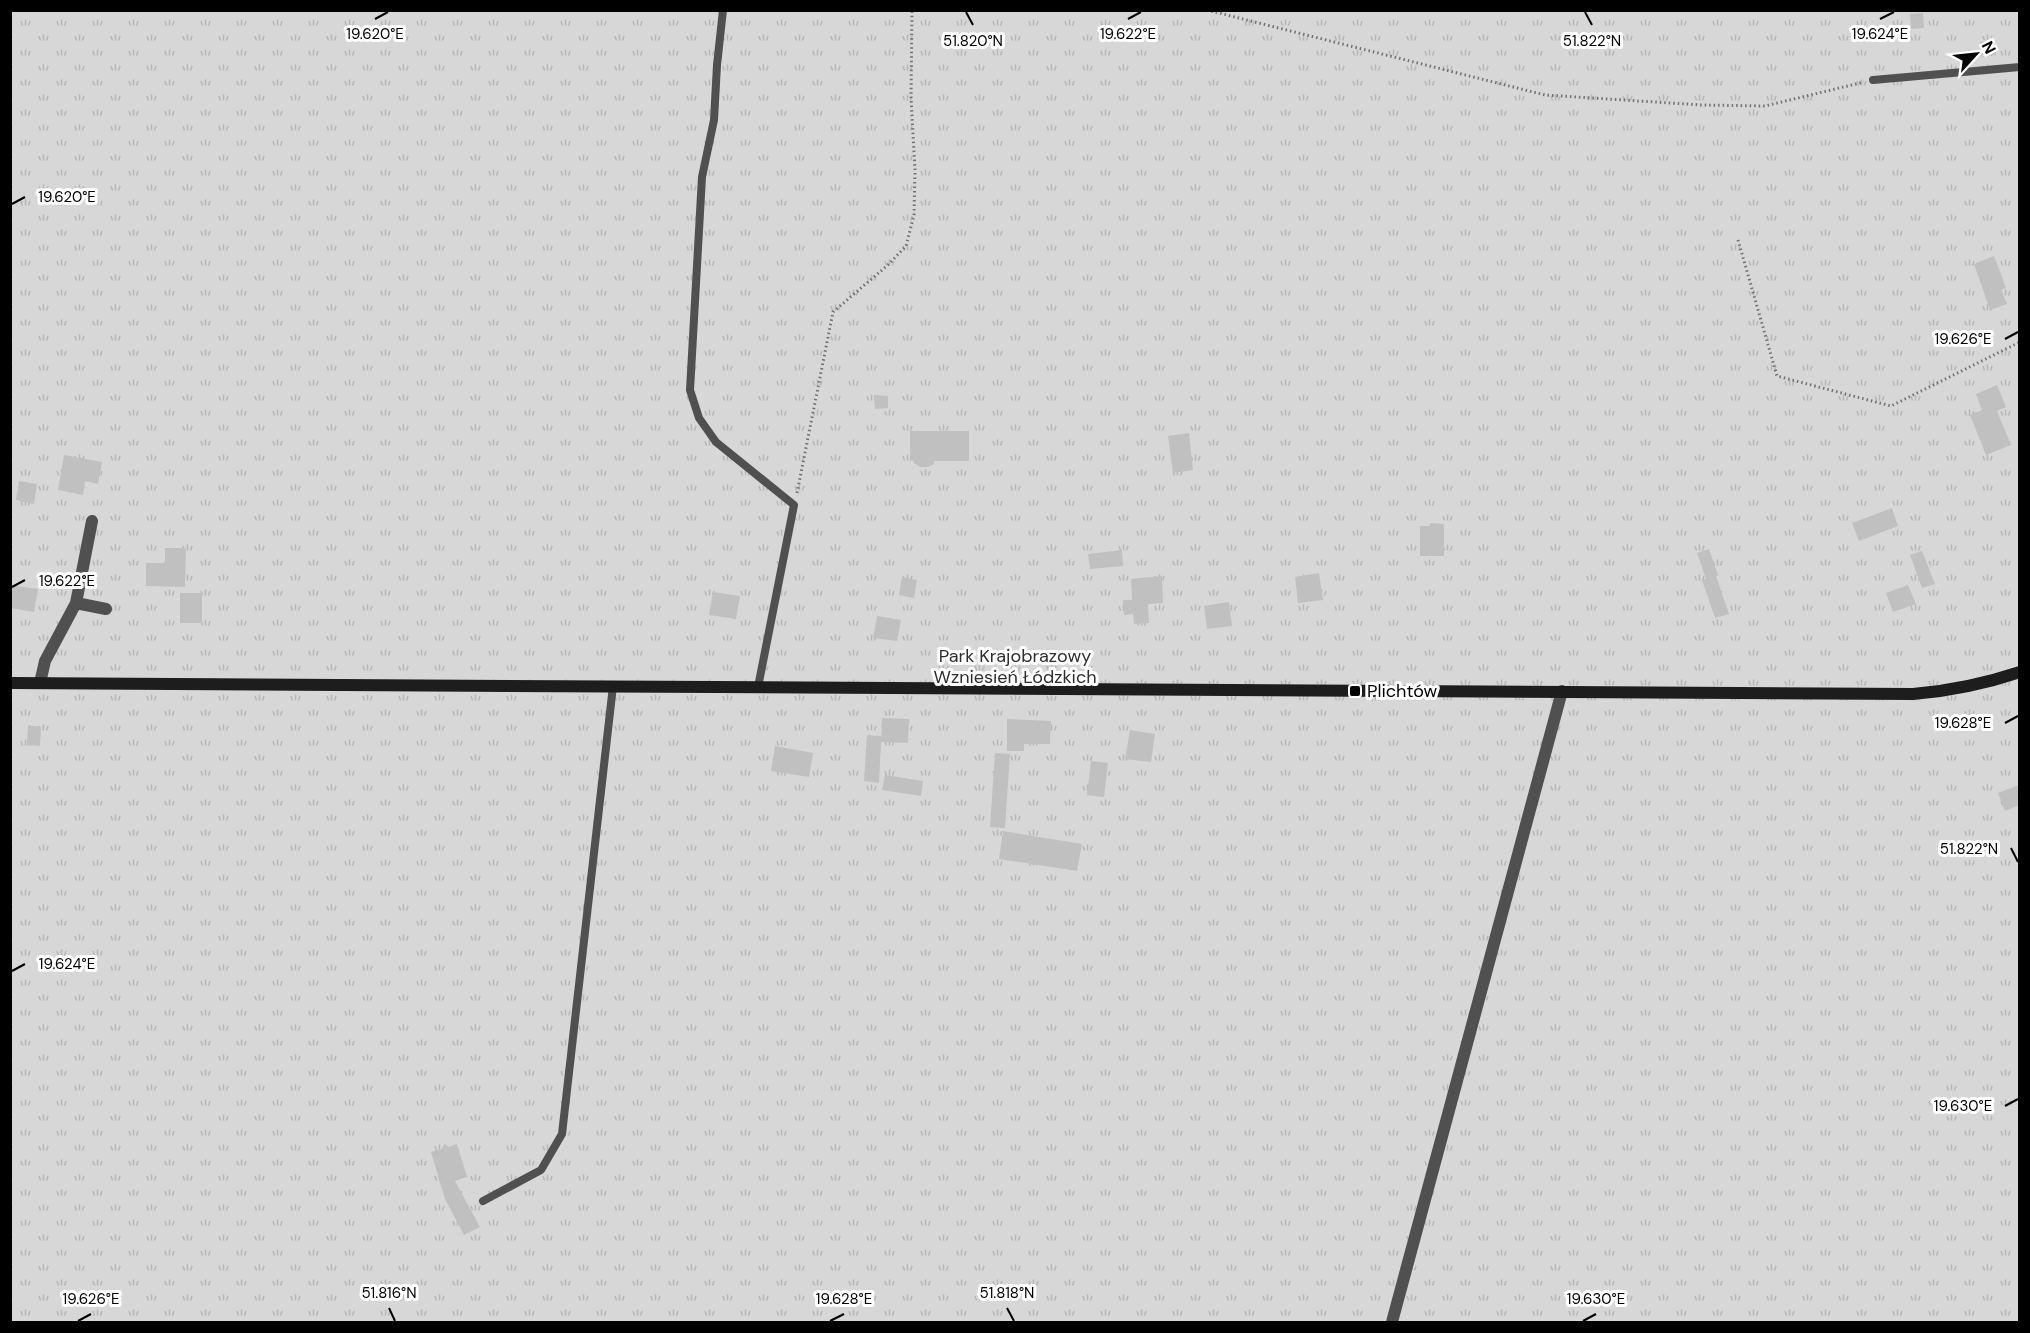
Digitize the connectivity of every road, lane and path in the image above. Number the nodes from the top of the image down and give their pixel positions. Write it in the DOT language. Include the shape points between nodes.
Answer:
graph roads {
  1 [pos="723,10"];
  2 [pos="912,10"];
  3 [pos="1207,10"];
  4 [pos="2019,67"];
  5 [pos="1873,80"];
  6 [pos="1738,240"];
  7 [pos="2019,342"];
  8 [pos="794,505"];
  9 [pos="92,521"];
  10 [pos="76,603"];
  11 [pos="106,609"];
  12 [pos="2019,672"];
  13 [pos="10,683"];
  14 [pos="40,683"];
  15 [pos="613,686"];
  16 [pos="758,687"];
  17 [pos="1562,691"];
  18 [pos="483,1201"];
  19 [pos="1392,1323"];
  1 -- 8 [label="lane" via="714,120 702,177 690,390 699,418 716,442"];
  2 -- 8 [label="path" via="914,215 906,246 833,312"];
  3 -- 5 [label="path" via="1545,95 1765,106"];
  4 -- 5 [label="lane"];
  6 -- 7 [label="path" via="1777,376 1892,406"];
  8 -- 16 [label="lane"];
  9 -- 10 [label="street"];
  10 -- 11 [label="street"];
  10 -- 14 [label="street" via="45,661"];
  12 -- 17 [label="street" via="1953,691 1913,694"];
  13 -- 14 [label="street"];
  14 -- 15 [label="street"];
  15 -- 16 [label="street"];
  15 -- 18 [label="lane" via="562,1134 541,1170"];
  16 -- 17 [label="street"];
  17 -- 19 [label="street"];
}
